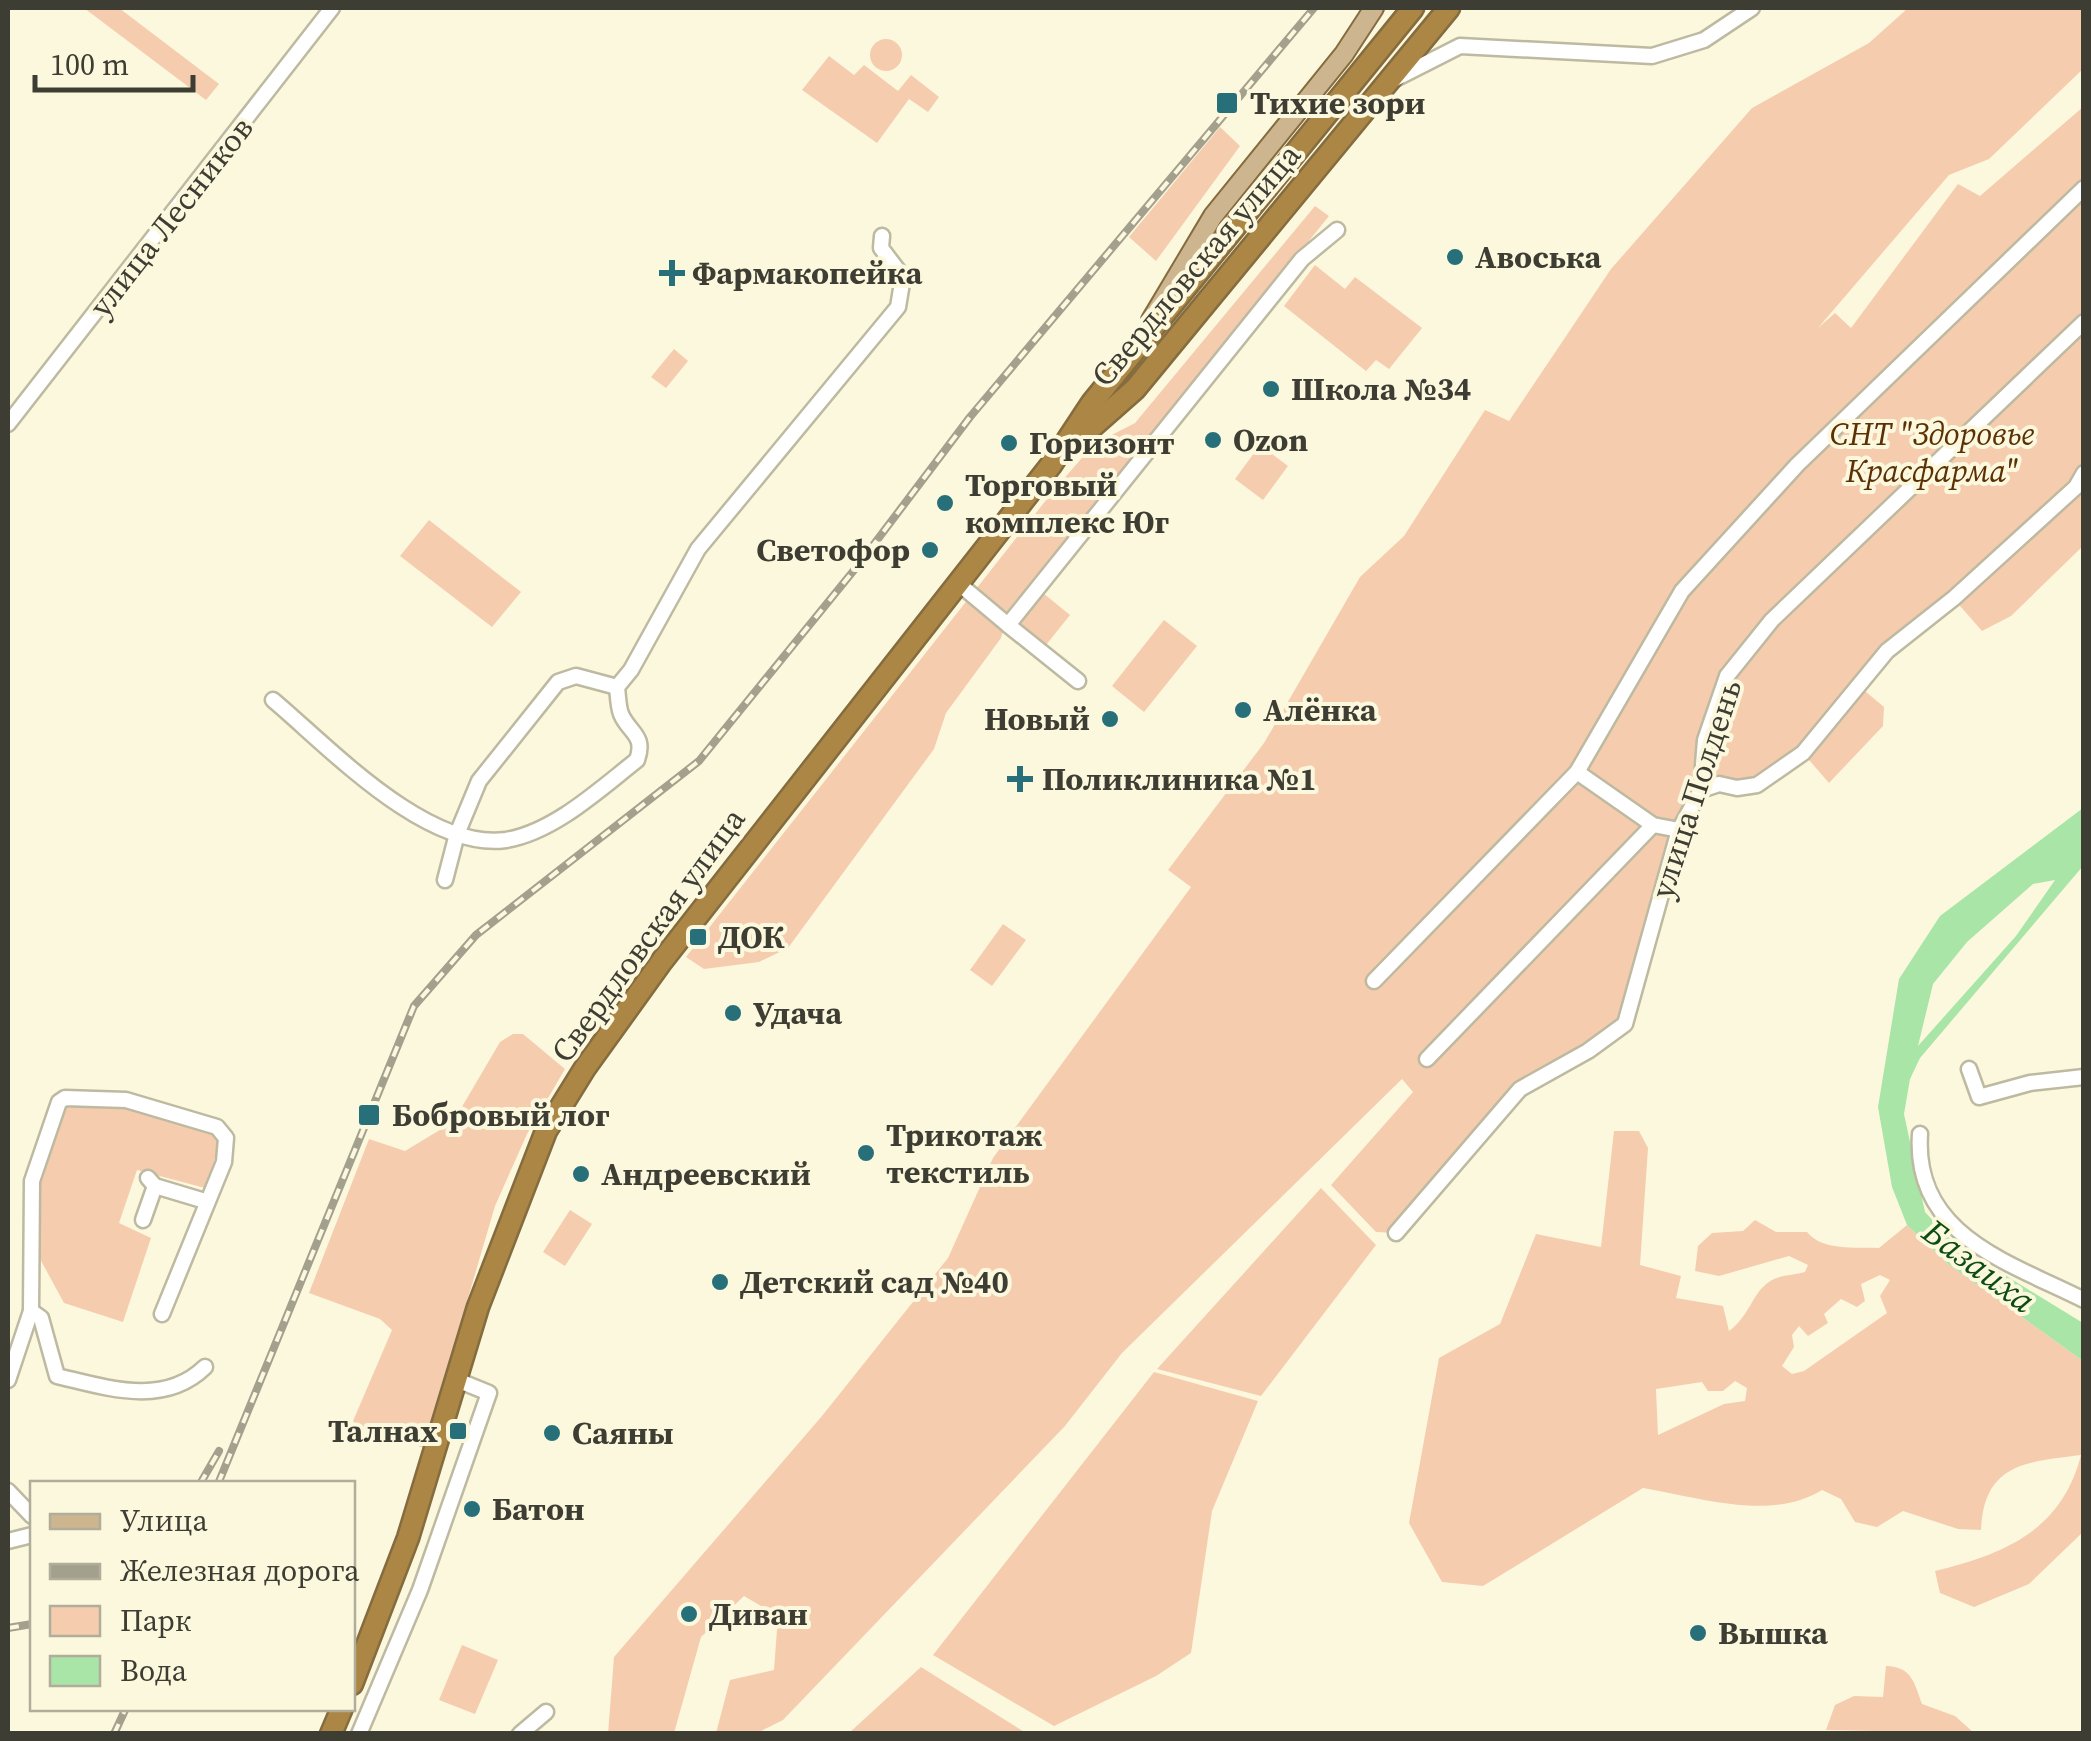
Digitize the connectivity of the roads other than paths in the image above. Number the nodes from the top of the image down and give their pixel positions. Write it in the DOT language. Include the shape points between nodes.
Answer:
graph roads {
  1 [pos="332,8"];
  2 [pos="1374,8"];
  3 [pos="1449,8"];
  4 [pos="1752,8"];
  5 [pos="1408,9"];
  6 [pos="1386,84"];
  7 [pos="2084,188"];
  8 [pos="1337,230"];
  9 [pos="882,236"];
  10 [pos="2084,322"];
  11 [pos="1123,366"];
  12 [pos="8,424"];
  13 [pos="1054,460"];
  14 [pos="2084,473"];
  15 [pos="958,582"];
  16 [pos="1013,628"];
  17 [pos="1078,681"];
  18 [pos="617,687"];
  19 [pos="273,700"];
  20 [pos="1577,772"];
  21 [pos="1701,790"];
  22 [pos="1654,825"];
  23 [pos="1679,830"];
  24 [pos="457,834"];
  25 [pos="445,880"];
  26 [pos="1374,981"];
  27 [pos="1427,1059"];
  28 [pos="1969,1069"];
  29 [pos="2084,1076"];
  30 [pos="1920,1134"];
  31 [pos="205,1201"];
  32 [pos="144,1220"];
  33 [pos="1396,1232"];
  34 [pos="2084,1300"];
  35 [pos="31,1311"];
  36 [pos="162,1314"];
  37 [pos="205,1367"];
  38 [pos="8,1380"];
  39 [pos="457,1380"];
  40 [pos="8,1491"];
  41 [pos="30,1514"];
  42 [pos="355,1673"];
  43 [pos="546,1712"];
  44 [pos="359,1734"];
  45 [pos="520,1734"];
  1 -- 12 [label="street, улица Лесников"];
  2 -- 11 [label="main road" via="1213,216"];
  3 -- 6 [label="highway, Свердловская улица"];
  4 -- 6 [label="street" via="1704,40 1652,56 1460,46"];
  5 -- 11 [label="highway, Свердловская улица"];
  6 -- 13 [label="highway, Свердловская улица" via="1135,389"];
  7 -- 20 [label="street" via="1796,465 1682,590"];
  8 -- 16 [label="street" via="1302,259"];
  9 -- 18 [label="street" via="880,248 903,277 898,307 698,549"];
  10 -- 21 [label="street, улица Полдень" via="1772,620 1727,676 1705,740"];
  11 -- 13 [label="highway, Свердловская улица"];
  13 -- 15 [label="highway, Свердловская улица"];
  14 -- 21 [label="street" via="2062,500 1887,651 1803,753 1757,785"];
  15 -- 16 [label="street"];
  15 -- 39 [label="highway, Свердловская улица" via="585,1068 527,1171"];
  16 -- 17 [label="street"];
  18 -- 24 [label="street" via="576,676 558,682 479,781"];
  18 -- 24 [label="street" via="621,715 638,735 636,760 538,827 505,840"];
  19 -- 24 [label="street" via="383,794"];
  20 -- 22 [label="street"];
  20 -- 26 [label="street"];
  21 -- 23 [label="street, улица Полдень"];
  22 -- 23 [label="street"];
  22 -- 27 [label="street"];
  23 -- 33 [label="street, улица Полдень" via="1625,1024 1520,1088"];
  24 -- 25 [label="street"];
  28 -- 29 [label="street" via="1979,1097"];
  30 -- 34 [label="street" via="1924,1188 1960,1236"];
  31 -- 32 [label="street" via="152,1182"];
  31 -- 35 [label="street" via="224,1162 226,1138 217,1126 126,1100 65,1098 32,1180"];
  31 -- 36 [label="street"];
  35 -- 37 [label="street" via="42,1318 58,1376 136,1392 170,1391"];
  35 -- 38 [label="street"];
  39 -- 42 [label="highway, Свердловская улица" via="408,1538"];
  39 -- 44 [label="street" via="489,1393 420,1590"];
  40 -- 41 [label="street"];
  43 -- 45 [label="street"];
}
